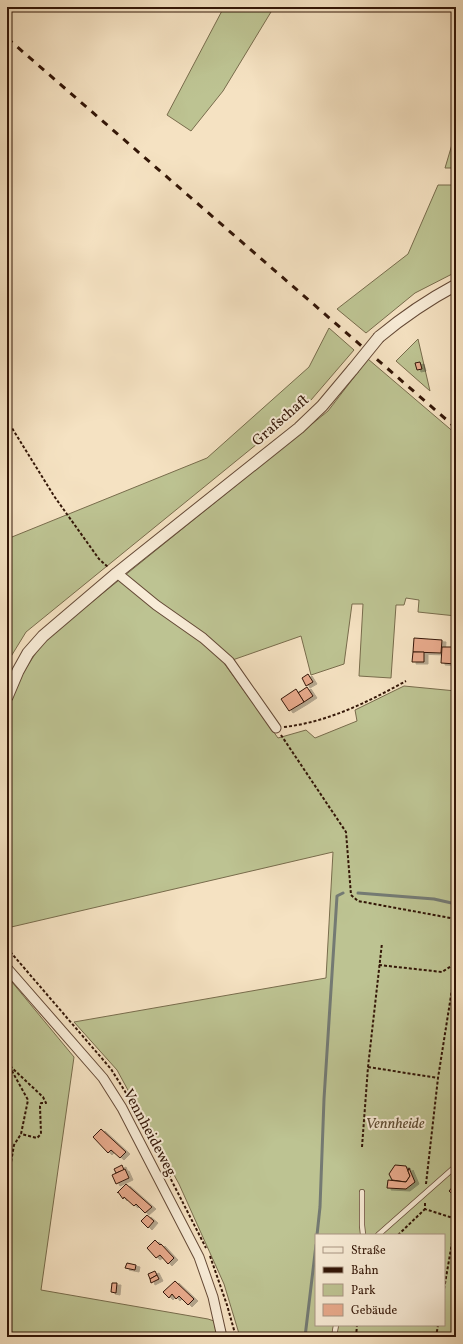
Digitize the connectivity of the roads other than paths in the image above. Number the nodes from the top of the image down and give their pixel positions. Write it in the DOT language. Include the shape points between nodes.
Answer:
graph roads {
  1 [pos="456,285"];
  2 [pos="117,573"];
  3 [pos="7,697"];
  4 [pos="276,728"];
  5 [pos="7,968"];
  6 [pos="456,1166"];
  7 [pos="362,1192"];
  8 [pos="363,1234"];
  9 [pos="379,1234"];
  10 [pos="336,1326"];
  11 [pos="222,1337"];
  12 [pos="334,1337"];
  1 -- 2 [label="street, Grafschaft, bridge" via="425,302 379,337 322,406 299,428"];
  2 -- 3 [label="street, Grafschaft" via="43,636 28,653"];
  2 -- 4 [label="street" via="156,605 203,638 229,661"];
  5 -- 11 [label="street, Vennheideweg" via="103,1078 122,1108 199,1257 213,1297"];
  6 -- 9 [label="lane"];
  7 -- 8 [label="lane"];
  10 -- 12 [label="lane"];
}
